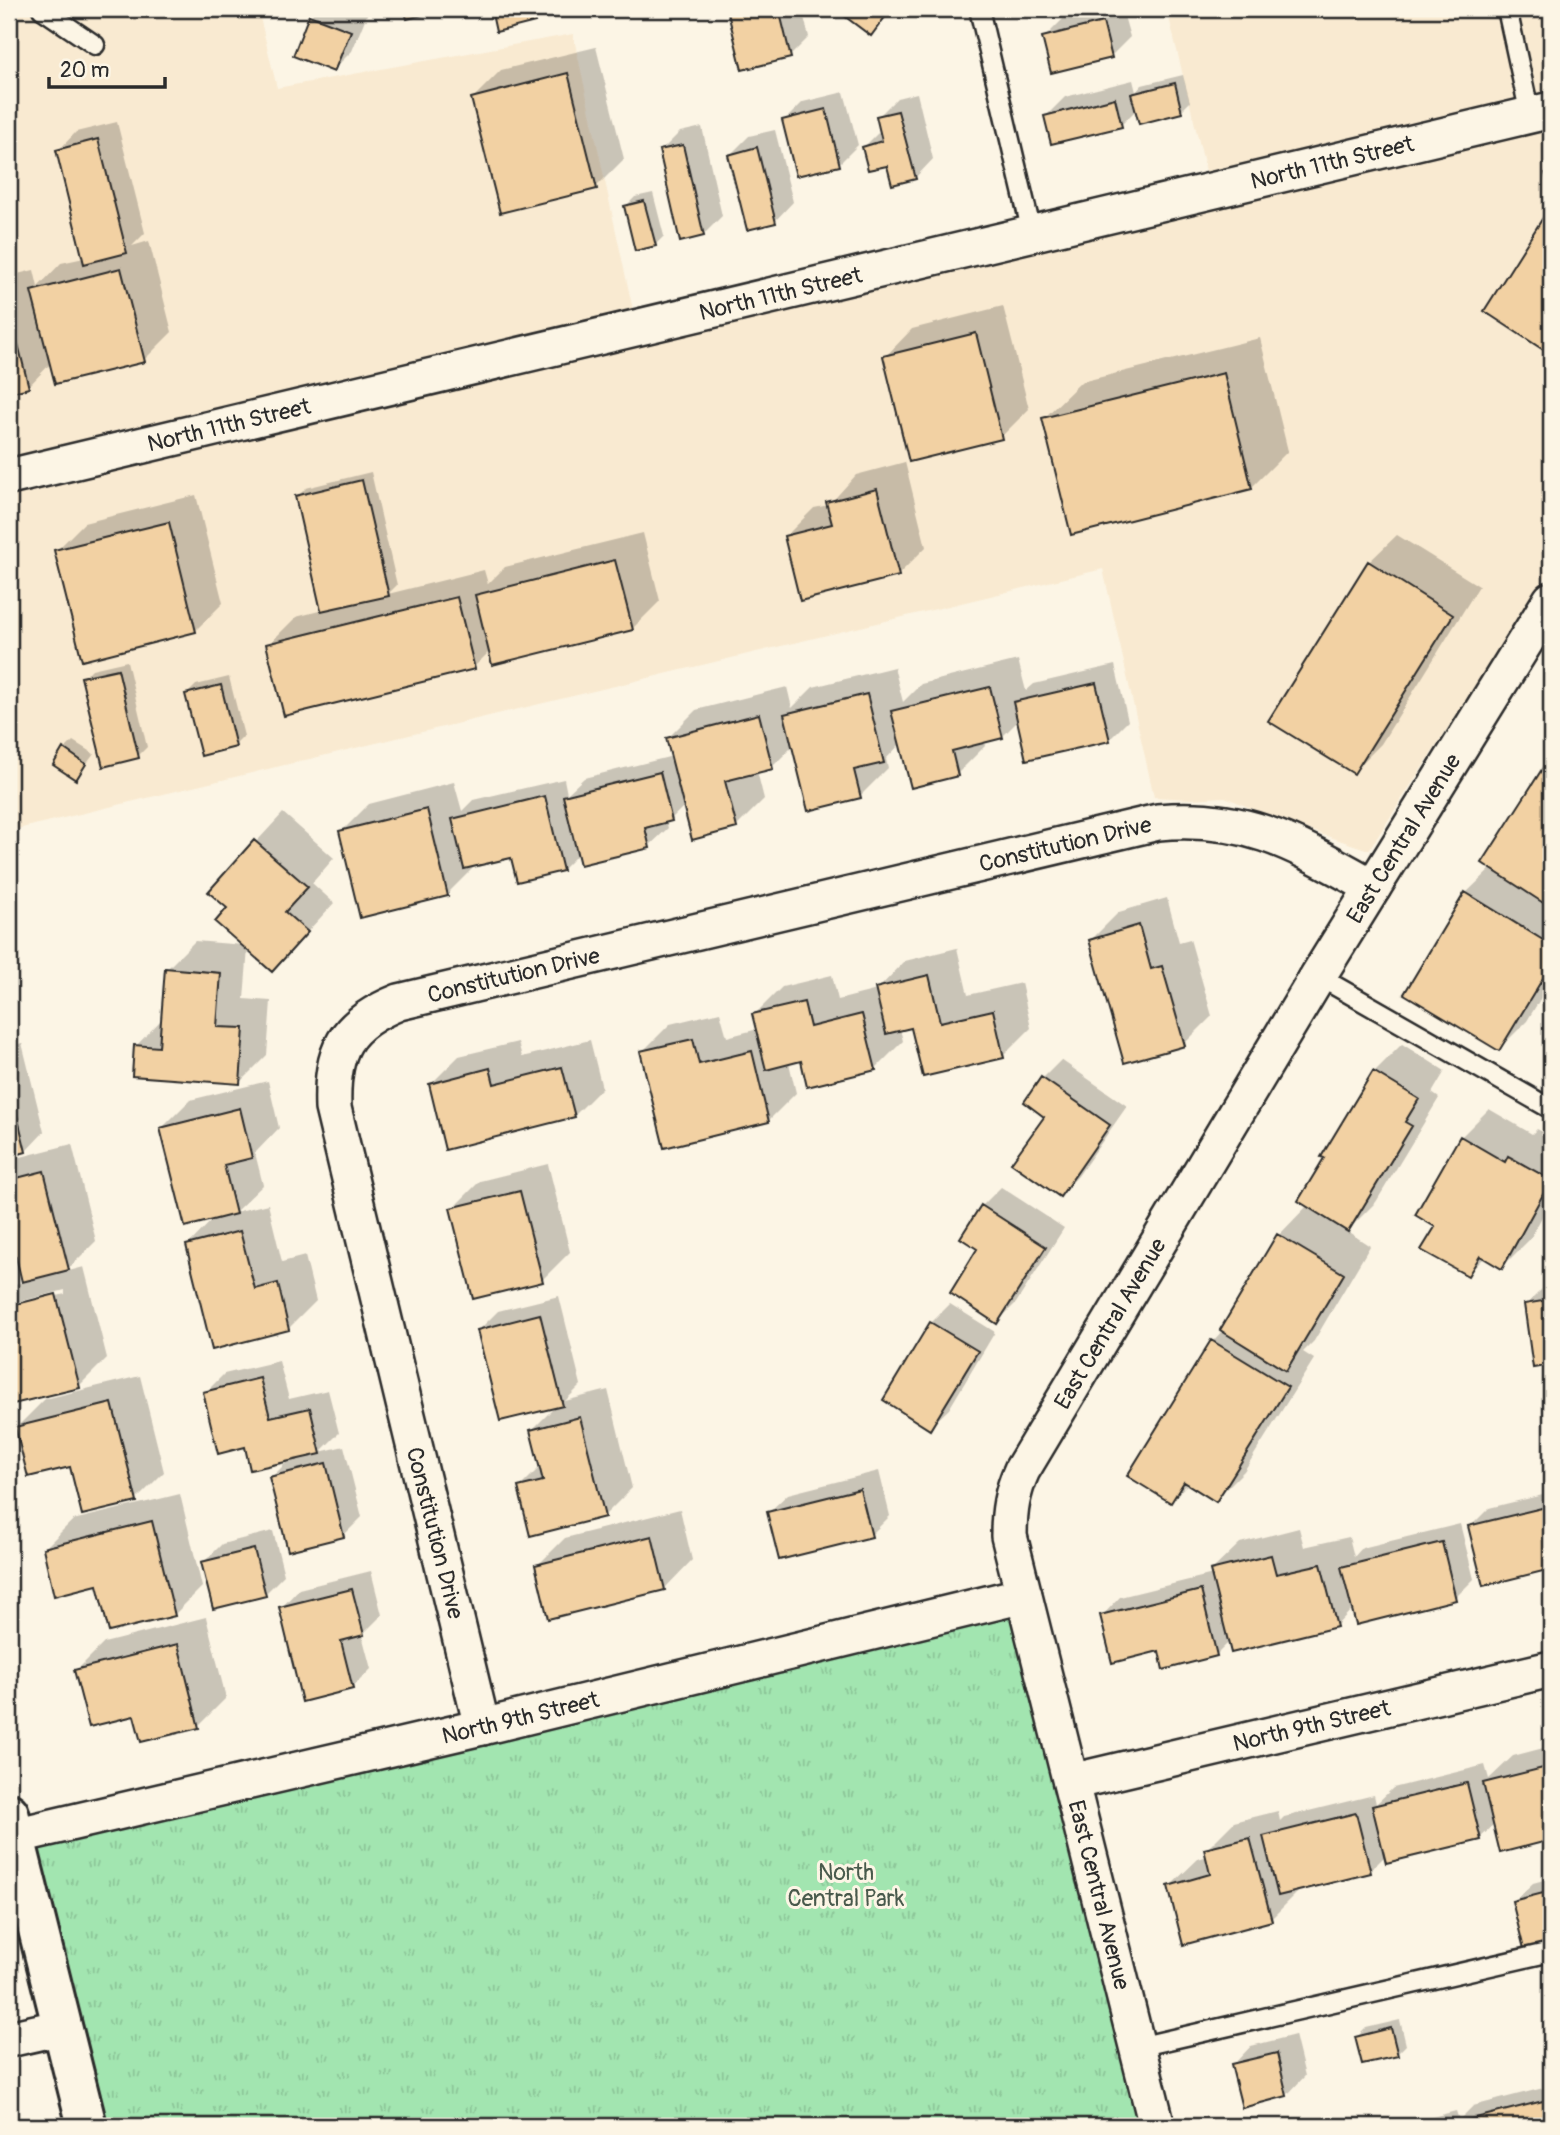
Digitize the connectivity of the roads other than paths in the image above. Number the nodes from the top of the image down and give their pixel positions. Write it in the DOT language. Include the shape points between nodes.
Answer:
graph roads {
  1 [pos="42,9"];
  2 [pos="979,9"];
  3 [pos="1507,9"];
  4 [pos="95,45"];
  5 [pos="1541,113"];
  6 [pos="1032,233"];
  7 [pos="9,477"];
  8 [pos="1551,600"];
  9 [pos="1373,887"];
  10 [pos="1318,976"];
  11 [pos="1551,1109"];
  12 [pos="1024,1595"];
  13 [pos="1551,1669"];
  14 [pos="482,1727"];
  15 [pos="1071,1782"];
  16 [pos="12,1824"];
  17 [pos="1551,1952"];
  18 [pos="62,2027"];
  19 [pos="9,2039"];
  20 [pos="1138,2047"];
  21 [pos="87,2126"];
  22 [pos="1157,2126"];
  1 -- 4 [label="lane"];
  2 -- 6 [label="lane"];
  3 -- 5 [label="lane"];
  5 -- 6 [label="street, North 11th Street"];
  6 -- 7 [label="street, North 11th Street"];
  8 -- 9 [label="street, East Central Avenue"];
  9 -- 10 [label="street, East Central Avenue"];
  9 -- 14 [label="street, Constitution Drive" via="1304,849 1257,830 1204,820 1158,821 399,1002 362,1021 336,1057 333,1108"];
  10 -- 11 [label="lane"];
  10 -- 12 [label="street, East Central Avenue" via="1022,1470 1009,1513 1009,1535"];
  12 -- 14 [label="street, North 9th Street"];
  12 -- 15 [label="street, East Central Avenue"];
  13 -- 15 [label="street, North 9th Street"];
  14 -- 16 [label="street, North 9th Street"];
  15 -- 20 [label="street, East Central Avenue"];
  16 -- 18 [label="street"];
  17 -- 20 [label="lane"];
  18 -- 19 [label="street"];
  18 -- 21 [label="street"];
  20 -- 22 [label="street, East Central Avenue"];
}
